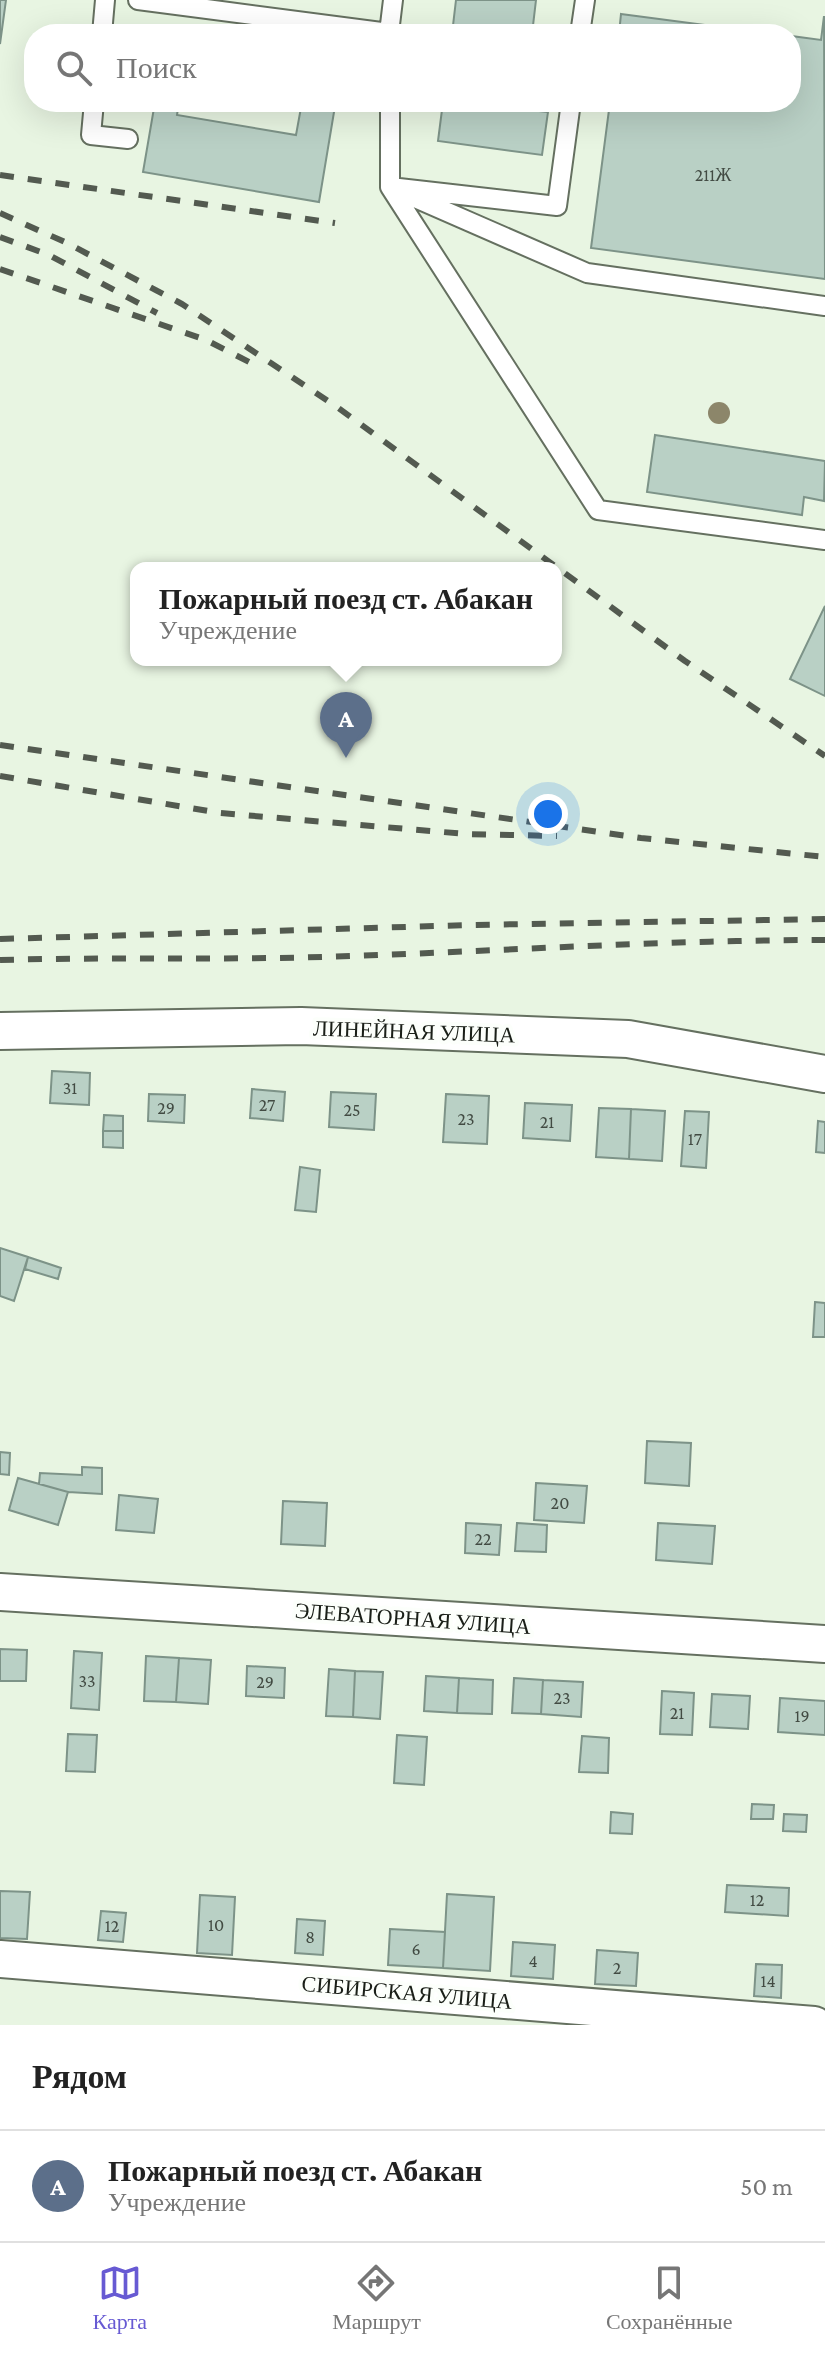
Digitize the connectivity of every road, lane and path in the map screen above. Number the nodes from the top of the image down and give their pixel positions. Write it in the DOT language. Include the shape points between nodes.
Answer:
graph roads {
  1 [pos="105,0"];
  2 [pos="138,0"];
  3 [pos="393,0"];
  4 [pos="585,0"];
  5 [pos="103,24"];
  6 [pos="315,24"];
  7 [pos="390,24"];
  8 [pos="581,24"];
  9 [pos="93,112"];
  10 [pos="390,112"];
  11 [pos="570,112"];
  12 [pos="128,139"];
  13 [pos="390,187"];
  14 [pos="825,306"];
  15 [pos="825,540"];
  16 [pos="0,1031"];
  17 [pos="825,1074"];
  18 [pos="0,1592"];
  19 [pos="825,1644"];
  20 [pos="0,1959"];
  21 [pos="814,2025"];
  1 -- 5 [label="lane"];
  2 -- 6 [label="lane"];
  3 -- 7 [label="lane"];
  4 -- 8 [label="lane"];
  9 -- 12 [label="lane" via="91,135"];
  10 -- 13 [label="lane"];
  11 -- 13 [label="lane" via="557,206"];
  13 -- 14 [label="lane" via="587,273"];
  13 -- 15 [label="lane" via="598,510"];
  16 -- 17 [label="street, ЛИНЕЙНАЯ УЛИЦА" via="301,1026 628,1039"];
  18 -- 19 [label="street, ЭЛЕВАТОРНАЯ УЛИЦА"];
  20 -- 21 [label="street, СИБИРСКАЯ УЛИЦА"];
}
